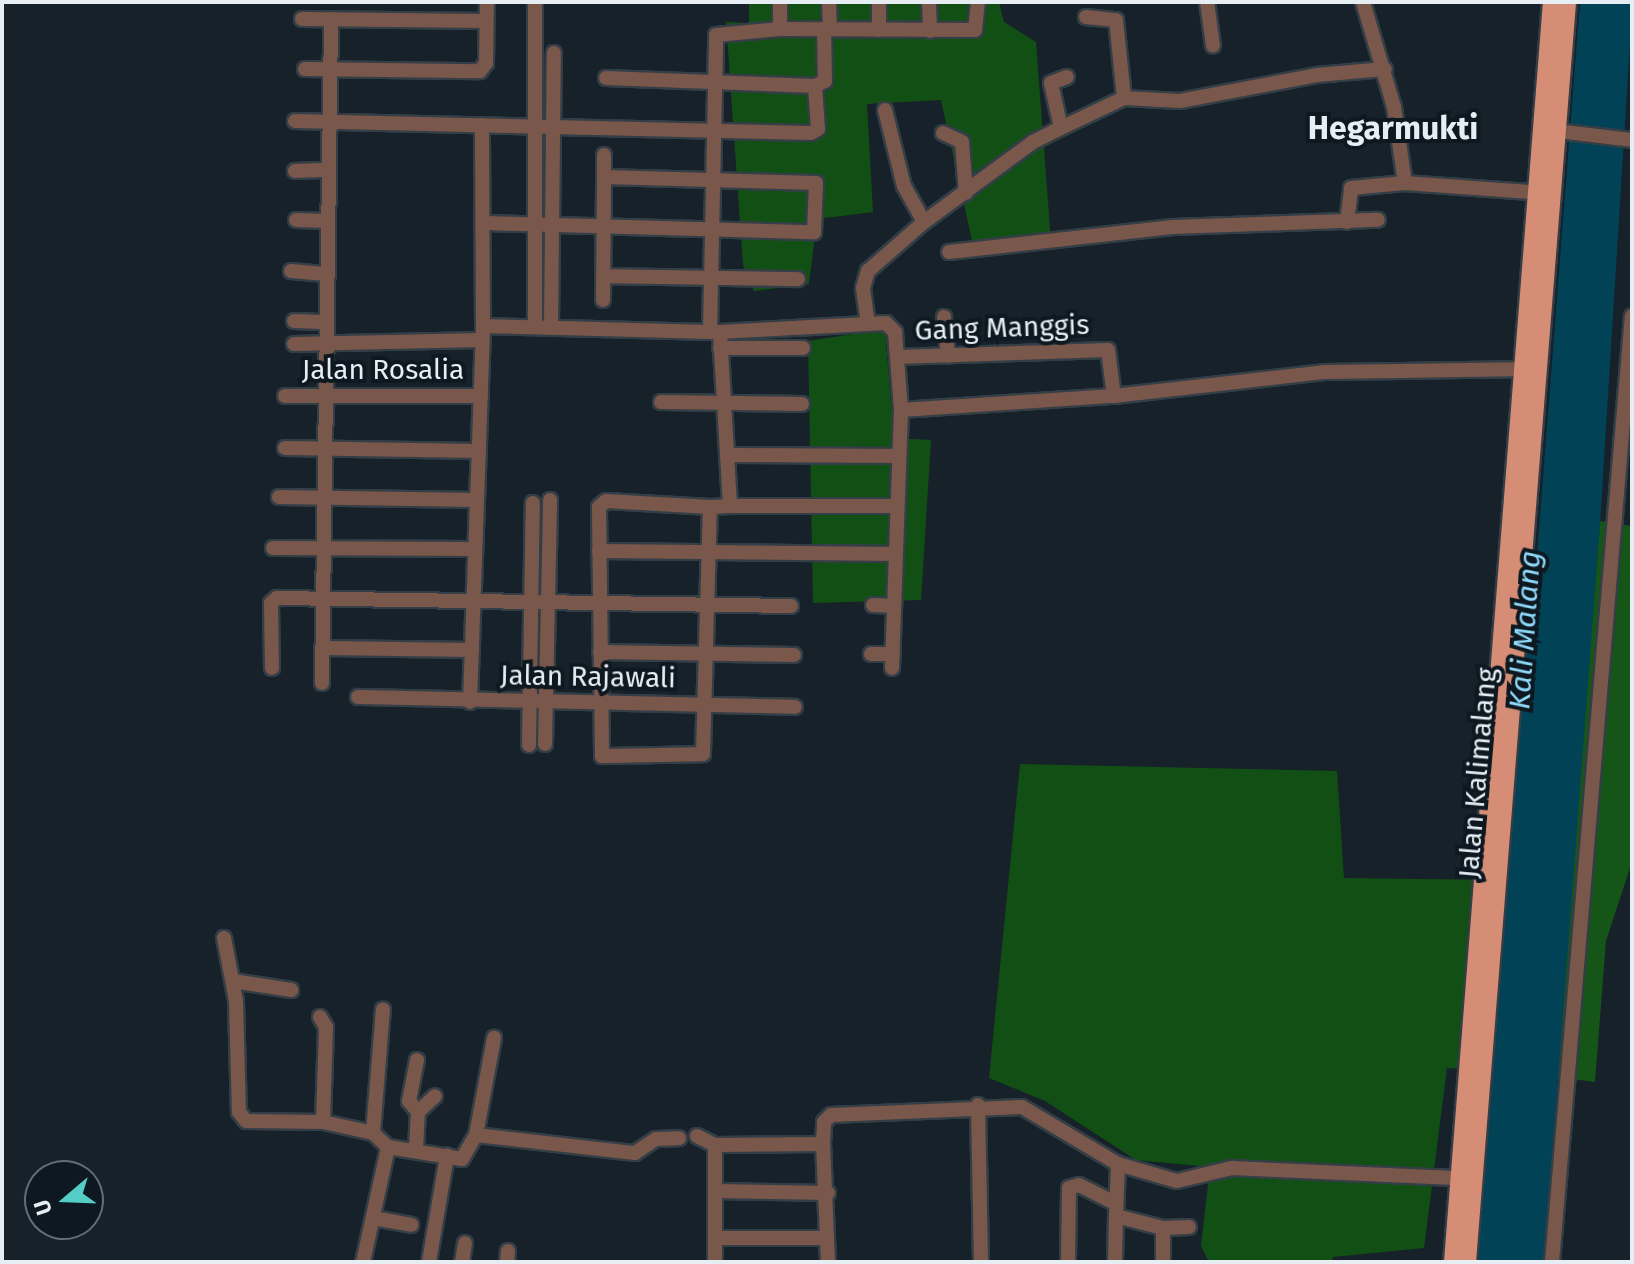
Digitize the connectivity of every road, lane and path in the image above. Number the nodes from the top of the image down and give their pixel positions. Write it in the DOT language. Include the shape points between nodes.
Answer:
graph roads {
  1 [pos="487,2"];
  2 [pos="535,2"];
  3 [pos="780,2"];
  4 [pos="829,2"];
  5 [pos="879,2"];
  6 [pos="929,2"];
  7 [pos="978,2"];
  8 [pos="1207,2"];
  9 [pos="1363,2"];
  10 [pos="1552,2"];
  11 [pos="1567,2"];
  12 [pos="1086,17"];
  13 [pos="302,19"];
  14 [pos="331,19"];
  15 [pos="486,21"];
  16 [pos="780,29"];
  17 [pos="827,29"];
  18 [pos="879,30"];
  19 [pos="930,31"];
  20 [pos="1213,46"];
  21 [pos="554,53"];
  22 [pos="305,69"];
  23 [pos="330,69"];
  24 [pos="1385,69"];
  25 [pos="1067,77"];
  26 [pos="606,78"];
  27 [pos="712,79"];
  28 [pos="815,86"];
  29 [pos="1124,98"];
  30 [pos="885,110"];
  31 [pos="295,121"];
  32 [pos="329,121"];
  33 [pos="482,125"];
  34 [pos="536,127"];
  35 [pos="554,127"];
  36 [pos="1061,128"];
  37 [pos="712,129"];
  38 [pos="1564,132"];
  39 [pos="943,133"];
  40 [pos="1629,140"];
  41 [pos="604,155"];
  42 [pos="329,170"];
  43 [pos="295,171"];
  44 [pos="604,177"];
  45 [pos="710,178"];
  46 [pos="1405,183"];
  47 [pos="966,193"];
  48 [pos="1545,194"];
  49 [pos="296,220"];
  50 [pos="1378,220"];
  51 [pos="328,221"];
  52 [pos="924,222"];
  53 [pos="1347,222"];
  54 [pos="483,223"];
  55 [pos="537,225"];
  56 [pos="553,226"];
  57 [pos="605,226"];
  58 [pos="710,228"];
  59 [pos="949,252"];
  60 [pos="291,271"];
  61 [pos="327,274"];
  62 [pos="603,276"];
  63 [pos="711,276"];
  64 [pos="798,279"];
  65 [pos="603,300"];
  66 [pos="1632,316"];
  67 [pos="944,317"];
  68 [pos="294,321"];
  69 [pos="327,322"];
  70 [pos="868,324"];
  71 [pos="535,327"];
  72 [pos="551,327"];
  73 [pos="715,332"];
  74 [pos="483,333"];
  75 [pos="327,343"];
  76 [pos="294,344"];
  77 [pos="720,348"];
  78 [pos="803,348"];
  79 [pos="948,356"];
  80 [pos="897,357"];
  81 [pos="1531,369"];
  82 [pos="326,395"];
  83 [pos="285,396"];
  84 [pos="481,396"];
  85 [pos="1114,396"];
  86 [pos="661,402"];
  87 [pos="723,402"];
  88 [pos="802,404"];
  89 [pos="901,410"];
  90 [pos="285,448"];
  91 [pos="325,449"];
  92 [pos="479,451"];
  93 [pos="729,455"];
  94 [pos="899,456"];
  95 [pos="1626,463"];
  96 [pos="279,497"];
  97 [pos="325,498"];
  98 [pos="477,500"];
  99 [pos="550,500"];
  100 [pos="533,503"];
  101 [pos="730,506"];
  102 [pos="896,506"];
  103 [pos="710,507"];
  104 [pos="324,547"];
  105 [pos="273,548"];
  106 [pos="475,549"];
  107 [pos="599,551"];
  108 [pos="708,553"];
  109 [pos="896,554"];
  110 [pos="323,597"];
  111 [pos="473,598"];
  112 [pos="531,600"];
  113 [pos="548,600"];
  114 [pos="598,601"];
  115 [pos="708,604"];
  116 [pos="873,605"];
  117 [pos="791,606"];
  118 [pos="894,606"];
  119 [pos="323,648"];
  120 [pos="472,650"];
  121 [pos="600,652"];
  122 [pos="707,654"];
  123 [pos="871,654"];
  124 [pos="794,655"];
  125 [pos="272,668"];
  126 [pos="322,683"];
  127 [pos="358,697"];
  128 [pos="470,702"];
  129 [pos="530,702"];
  130 [pos="546,703"];
  131 [pos="598,703"];
  132 [pos="705,705"];
  133 [pos="795,707"];
  134 [pos="545,744"];
  135 [pos="529,745"];
  136 [pos="224,938"];
  137 [pos="233,981"];
  138 [pos="291,990"];
  139 [pos="383,1009"];
  140 [pos="320,1017"];
  141 [pos="494,1038"];
  142 [pos="417,1060"];
  143 [pos="435,1096"];
  144 [pos="978,1105"];
  145 [pos="418,1112"];
  146 [pos="323,1122"];
  147 [pos="373,1133"];
  148 [pos="476,1135"];
  149 [pos="697,1136"];
  150 [pos="679,1138"];
  151 [pos="823,1144"];
  152 [pos="715,1145"];
  153 [pos="388,1147"];
  154 [pos="416,1149"];
  155 [pos="447,1156"];
  156 [pos="1118,1164"];
  157 [pos="1467,1179"];
  158 [pos="715,1191"];
  159 [pos="828,1193"];
  160 [pos="1115,1210"];
  161 [pos="373,1218"];
  162 [pos="411,1225"];
  163 [pos="1189,1227"];
  164 [pos="1163,1228"];
  165 [pos="715,1238"];
  166 [pos="827,1238"];
  167 [pos="465,1243"];
  168 [pos="363,1262"];
  169 [pos="429,1262"];
  170 [pos="462,1262"];
  171 [pos="715,1262"];
  172 [pos="828,1262"];
  173 [pos="981,1262"];
  174 [pos="1068,1262"];
  175 [pos="1115,1262"];
  176 [pos="1163,1262"];
  177 [pos="1453,1262"];
  178 [pos="1467,1262"];
  179 [pos="1552,1262"];
  1 -- 15 [label="street"];
  2 -- 34 [label="street"];
  3 -- 16 [label="street"];
  4 -- 17 [label="street"];
  5 -- 18 [label="street"];
  6 -- 19 [label="street"];
  7 -- 19 [label="street" via="976,30"];
  8 -- 20 [label="street"];
  9 -- 24 [label="street"];
  10 -- 48 [label="main road, Jalan Kalimalang"];
  11 -- 38 [label="main road, Jalan Kalimalang"];
  12 -- 29 [label="street" via="1116,20"];
  13 -- 14 [label="street"];
  14 -- 15 [label="street"];
  14 -- 23 [label="street"];
  15 -- 23 [label="street" via="485,67 476,72"];
  16 -- 17 [label="street"];
  16 -- 27 [label="street" via="716,35"];
  17 -- 18 [label="street"];
  17 -- 28 [label="street" via="825,81"];
  18 -- 19 [label="street"];
  21 -- 35 [label="street"];
  22 -- 23 [label="street"];
  23 -- 32 [label="street"];
  24 -- 29 [label="street" via="1317,75 1180,101"];
  24 -- 46 [label="street"];
  25 -- 36 [label="street" via="1051,83"];
  26 -- 27 [label="street"];
  27 -- 28 [label="street"];
  27 -- 37 [label="street"];
  28 -- 37 [label="street" via="814,133"];
  29 -- 36 [label="street"];
  30 -- 52 [label="street" via="904,186"];
  31 -- 32 [label="street"];
  32 -- 33 [label="street"];
  32 -- 42 [label="street"];
  33 -- 34 [label="street"];
  33 -- 54 [label="street"];
  34 -- 35 [label="street"];
  34 -- 55 [label="street"];
  35 -- 37 [label="street"];
  35 -- 56 [label="street"];
  36 -- 47 [label="street" via="1033,142"];
  37 -- 45 [label="street"];
  38 -- 40 [label="street"];
  38 -- 48 [label="main road, Jalan Kalimalang"];
  39 -- 47 [label="street" via="962,142"];
  41 -- 44 [label="street"];
  42 -- 43 [label="street"];
  42 -- 51 [label="street"];
  44 -- 45 [label="street"];
  44 -- 57 [label="street"];
  45 -- 58 [label="street"];
  45 -- 58 [label="street" via="820,187 813,232"];
  46 -- 48 [label="street"];
  46 -- 53 [label="street" via="1351,188"];
  47 -- 52 [label="street"];
  48 -- 81 [label="main road, Jalan Kalimalang"];
  49 -- 51 [label="street"];
  50 -- 53 [label="street"];
  51 -- 61 [label="street"];
  52 -- 70 [label="street" via="868,271 863,288"];
  53 -- 59 [label="street" via="1173,227"];
  54 -- 55 [label="street"];
  54 -- 74 [label="street"];
  55 -- 56 [label="street"];
  55 -- 71 [label="street"];
  56 -- 57 [label="street"];
  56 -- 72 [label="street"];
  57 -- 58 [label="street"];
  57 -- 62 [label="street"];
  58 -- 63 [label="street"];
  60 -- 61 [label="street"];
  61 -- 69 [label="street"];
  62 -- 63 [label="street"];
  62 -- 65 [label="street"];
  63 -- 64 [label="street"];
  63 -- 73 [label="street"];
  66 -- 95 [label="street"];
  67 -- 79 [label="street"];
  68 -- 69 [label="street"];
  69 -- 75 [label="street"];
  70 -- 73 [label="street"];
  70 -- 80 [label="street" via="891,325"];
  71 -- 72 [label="street"];
  71 -- 74 [label="street"];
  72 -- 73 [label="street"];
  73 -- 77 [label="street"];
  74 -- 75 [label="street"];
  74 -- 84 [label="street"];
  75 -- 76 [label="street"];
  75 -- 82 [label="street"];
  77 -- 78 [label="street"];
  77 -- 87 [label="street"];
  79 -- 80 [label="street, Gang Manggis"];
  79 -- 85 [label="street, Gang Manggis" via="1108,350"];
  80 -- 89 [label="street"];
  81 -- 85 [label="street" via="1324,372"];
  81 -- 157 [label="main road, Jalan Kalimalang"];
  82 -- 83 [label="street, Jalan Rosalia"];
  82 -- 84 [label="street, Jalan Rosalia"];
  82 -- 91 [label="street"];
  84 -- 92 [label="street"];
  85 -- 89 [label="street"];
  86 -- 87 [label="street"];
  87 -- 88 [label="street"];
  87 -- 93 [label="street"];
  89 -- 94 [label="street"];
  90 -- 91 [label="street"];
  91 -- 92 [label="street"];
  91 -- 97 [label="street"];
  92 -- 98 [label="street"];
  93 -- 94 [label="street"];
  93 -- 101 [label="street"];
  94 -- 102 [label="street"];
  95 -- 179 [label="street"];
  96 -- 97 [label="street"];
  97 -- 98 [label="street"];
  97 -- 104 [label="street"];
  98 -- 106 [label="street"];
  99 -- 113 [label="street"];
  100 -- 112 [label="street"];
  101 -- 102 [label="street"];
  101 -- 103 [label="street"];
  102 -- 109 [label="street"];
  103 -- 107 [label="street" via="603,502 598,509"];
  103 -- 108 [label="street"];
  104 -- 105 [label="street"];
  104 -- 106 [label="street"];
  104 -- 110 [label="street"];
  106 -- 111 [label="street"];
  107 -- 108 [label="street"];
  107 -- 114 [label="street"];
  108 -- 109 [label="street"];
  108 -- 115 [label="street"];
  109 -- 118 [label="street"];
  110 -- 111 [label="street"];
  110 -- 119 [label="street"];
  110 -- 125 [label="street" via="273,600"];
  111 -- 112 [label="street"];
  111 -- 120 [label="street"];
  112 -- 113 [label="street"];
  112 -- 129 [label="street"];
  113 -- 114 [label="street"];
  113 -- 130 [label="street"];
  114 -- 115 [label="street"];
  114 -- 121 [label="street"];
  115 -- 117 [label="street"];
  115 -- 122 [label="street"];
  116 -- 118 [label="street"];
  118 -- 123 [label="street" via="892,661"];
  119 -- 120 [label="street"];
  119 -- 126 [label="street"];
  120 -- 128 [label="street"];
  121 -- 122 [label="street"];
  121 -- 131 [label="street"];
  122 -- 124 [label="street"];
  122 -- 132 [label="street"];
  127 -- 128 [label="street, Jalan Rajawali"];
  128 -- 129 [label="street, Jalan Rajawali"];
  129 -- 130 [label="street, Jalan Rajawali"];
  129 -- 135 [label="street"];
  130 -- 131 [label="street, Jalan Rajawali"];
  130 -- 134 [label="street"];
  131 -- 132 [label="street, Jalan Rajawali"];
  131 -- 132 [label="street" via="598,749 610,757 700,758"];
  132 -- 133 [label="street, Jalan Rajawali"];
  136 -- 137 [label="street"];
  137 -- 138 [label="street"];
  137 -- 146 [label="street" via="240,1116 246,1121"];
  139 -- 147 [label="street"];
  140 -- 146 [label="street" via="326,1027"];
  141 -- 148 [label="street"];
  142 -- 145 [label="street" via="409,1101"];
  143 -- 145 [label="street"];
  144 -- 151 [label="street" via="831,1115 824,1122"];
  144 -- 156 [label="street" via="1022,1107"];
  144 -- 173 [label="street"];
  145 -- 154 [label="street"];
  146 -- 147 [label="street"];
  147 -- 153 [label="street"];
  148 -- 150 [label="street" via="635,1153 656,1139"];
  148 -- 155 [label="street" via="466,1158"];
  149 -- 152 [label="street"];
  151 -- 152 [label="street"];
  151 -- 159 [label="street"];
  152 -- 158 [label="street"];
  153 -- 154 [label="street"];
  153 -- 161 [label="street"];
  154 -- 155 [label="street"];
  155 -- 169 [label="street"];
  156 -- 157 [label="street" via="1177,1181 1232,1168"];
  156 -- 160 [label="street"];
  157 -- 177 [label="main road, Jalan Kalimalang"];
  157 -- 178 [label="main road, Jalan Kalimalang"];
  158 -- 159 [label="street"];
  158 -- 165 [label="street"];
  159 -- 166 [label="street"];
  160 -- 164 [label="street"];
  160 -- 174 [label="street" via="1079,1185 1069,1188"];
  160 -- 175 [label="street"];
  161 -- 162 [label="street"];
  161 -- 168 [label="street"];
  163 -- 164 [label="street"];
  164 -- 176 [label="street"];
  165 -- 166 [label="street"];
  165 -- 171 [label="street"];
  166 -- 172 [label="street"];
  167 -- 170 [label="street"];
}
